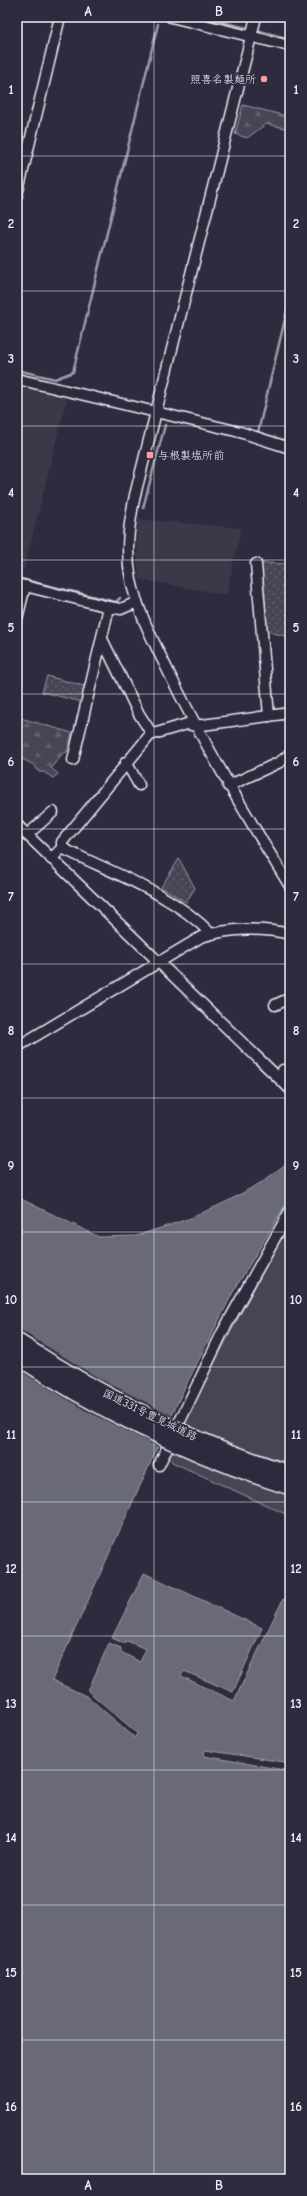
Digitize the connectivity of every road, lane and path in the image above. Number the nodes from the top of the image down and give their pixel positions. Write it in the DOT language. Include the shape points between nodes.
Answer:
graph roads {
  1 [pos="60,17"];
  2 [pos="171,17"];
  3 [pos="256,17"];
  4 [pos="252,36"];
  5 [pos="290,46"];
  6 [pos="17,195"];
  7 [pos="17,378"];
  8 [pos="157,412"];
  9 [pos="290,448"];
  10 [pos="256,564"];
  11 [pos="21,585"];
  12 [pos="137,602"];
  13 [pos="109,607"];
  14 [pos="17,619"];
  15 [pos="102,639"];
  16 [pos="290,712"];
  17 [pos="269,716"];
  18 [pos="195,726"];
  19 [pos="152,734"];
  20 [pos="290,754"];
  21 [pos="73,760"];
  22 [pos="126,762"];
  23 [pos="139,785"];
  24 [pos="228,786"];
  25 [pos="53,812"];
  26 [pos="17,825"];
  27 [pos="27,835"];
  28 [pos="62,848"];
  29 [pos="51,859"];
  30 [pos="290,886"];
  31 [pos="211,934"];
  32 [pos="290,934"];
  33 [pos="158,962"];
  34 [pos="290,1001"];
  35 [pos="275,1005"];
  36 [pos="17,1047"];
  37 [pos="290,1089"];
  38 [pos="290,1211"];
  39 [pos="17,1341"];
  40 [pos="17,1357"];
  41 [pos="159,1465"];
  42 [pos="290,1473"];
  43 [pos="290,1487"];
  1 -- 6 [label="street"];
  2 -- 4 [label="street"];
  3 -- 4 [label="street"];
  4 -- 5 [label="street"];
  4 -- 8 [label="street"];
  7 -- 8 [label="street"];
  8 -- 9 [label="street" via="240,432"];
  8 -- 12 [label="street" via="135,495 127,538 131,580"];
  10 -- 17 [label="street"];
  11 -- 13 [label="street"];
  11 -- 14 [label="street"];
  12 -- 13 [label="street" via="121,609"];
  12 -- 18 [label="street" via="149,633"];
  13 -- 15 [label="street"];
  15 -- 19 [label="street" via="139,714"];
  15 -- 21 [label="street"];
  16 -- 17 [label="street"];
  17 -- 18 [label="street"];
  18 -- 19 [label="street" via="187,724"];
  18 -- 24 [label="street"];
  19 -- 22 [label="street"];
  20 -- 24 [label="street" via="280,762"];
  22 -- 23 [label="street"];
  22 -- 28 [label="street" via="62,842"];
  24 -- 30 [label="street"];
  25 -- 27 [label="street"];
  26 -- 27 [label="street"];
  27 -- 29 [label="street"];
  28 -- 29 [label="street"];
  28 -- 31 [label="street" via="168,901 195,918"];
  29 -- 33 [label="street"];
  31 -- 32 [label="street" via="245,930"];
  31 -- 33 [label="street" via="201,937"];
  33 -- 36 [label="street"];
  33 -- 37 [label="street"];
  34 -- 35 [label="street"];
  38 -- 41 [label="street" via="222,1333"];
  39 -- 42 [label="highway, 国道331号豊見城道路, bridge" via="131,1408 220,1448"];
  40 -- 43 [label="highway, 国道331号豊見城道路, bridge" via="71,1390 168,1440"];
}
